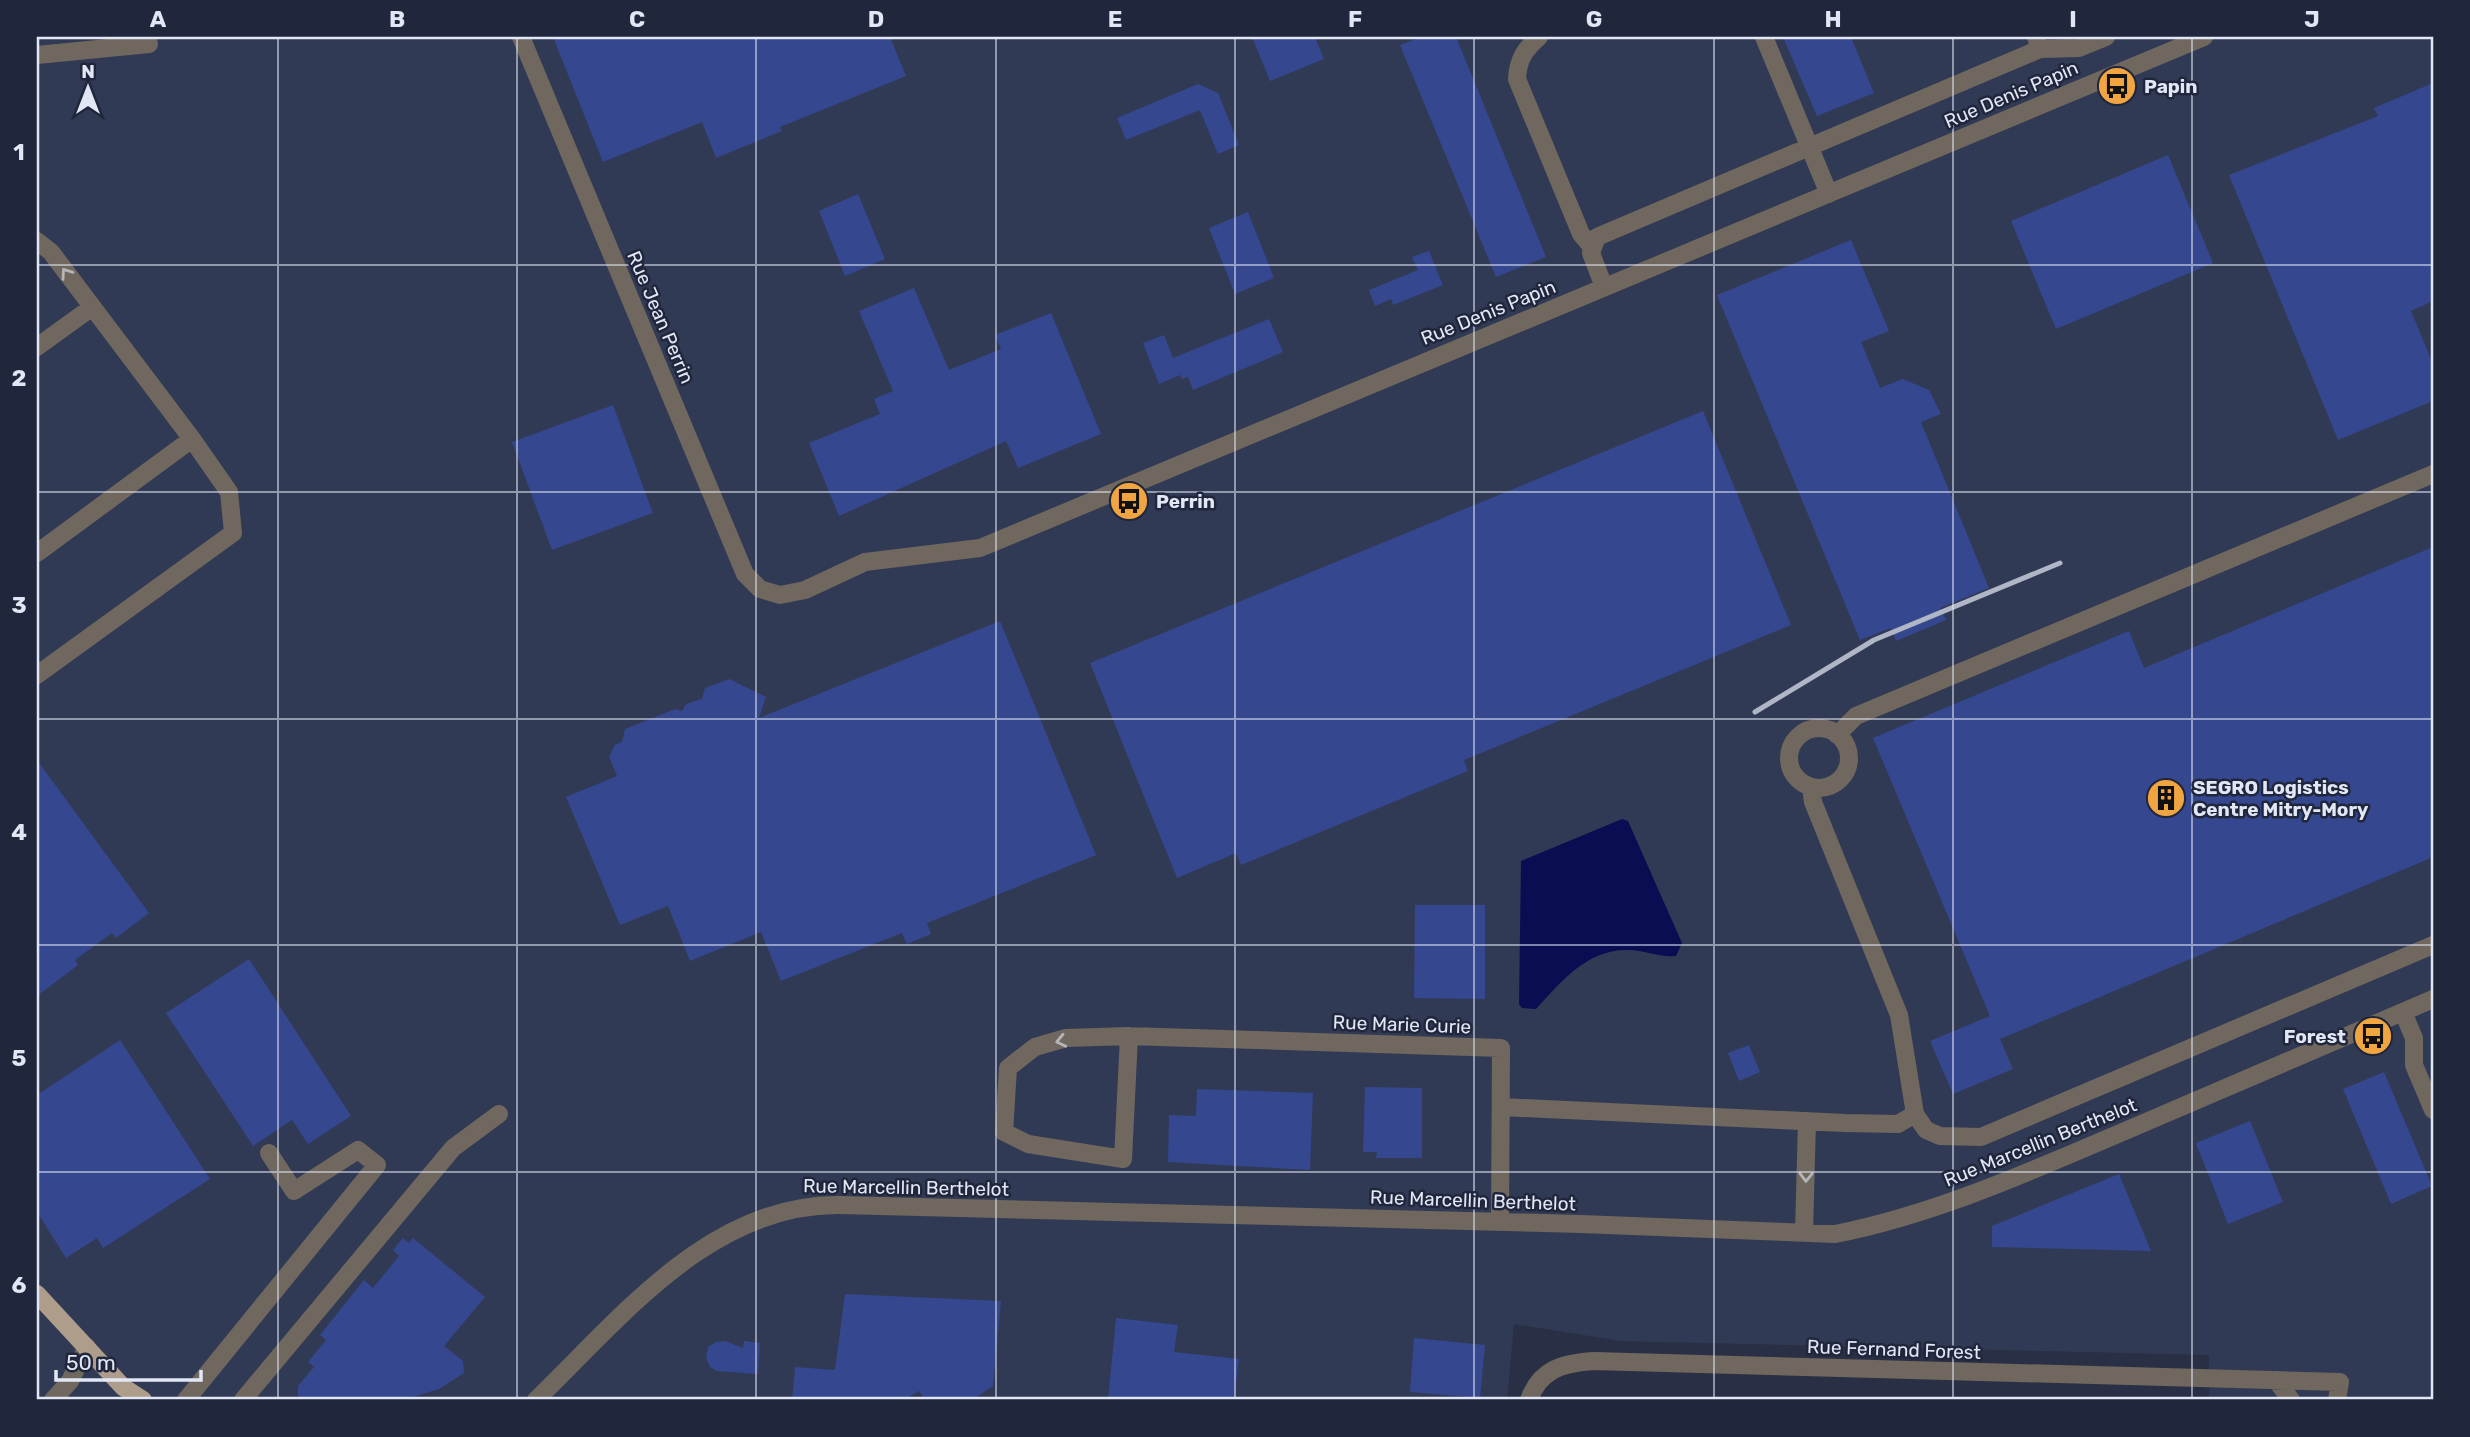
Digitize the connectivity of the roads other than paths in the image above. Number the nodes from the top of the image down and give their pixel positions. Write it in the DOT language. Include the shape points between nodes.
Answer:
graph roads {
  1 [pos="521,37"];
  2 [pos="1764,37"];
  3 [pos="2106,37"];
  4 [pos="2204,37"];
  5 [pos="1528,41"];
  6 [pos="2038,43"];
  7 [pos="149,44"];
  8 [pos="37,55"];
  9 [pos="1809,145"];
  10 [pos="1829,194"];
  11 [pos="37,241"];
  12 [pos="1591,246"];
  13 [pos="1604,288"];
  14 [pos="91,308"];
  15 [pos="37,347"];
  16 [pos="192,439"];
  17 [pos="2433,474"];
  18 [pos="37,553"];
  19 [pos="780,595"];
  20 [pos="37,675"];
  21 [pos="1837,735"];
  22 [pos="1811,787"];
  23 [pos="2433,945"];
  24 [pos="2433,999"];
  25 [pos="2403,1012"];
  26 [pos="1129,1036"];
  27 [pos="1501,1107"];
  28 [pos="2433,1110"];
  29 [pos="499,1114"];
  30 [pos="1915,1114"];
  31 [pos="1807,1121"];
  32 [pos="269,1153"];
  33 [pos="1500,1222"];
  34 [pos="1804,1233"];
  35 [pos="37,1294"];
  36 [pos="87,1347"];
  37 [pos="2276,1380"];
  38 [pos="53,1400"];
  39 [pos="143,1400"];
  40 [pos="186,1400"];
  41 [pos="243,1400"];
  42 [pos="536,1400"];
  43 [pos="1529,1400"];
  44 [pos="2291,1400"];
  45 [pos="2337,1400"];
  1 -- 19 [label="street, Rue Jean Perrin" via="744,575 760,589"];
  2 -- 9 [label="street"];
  3 -- 6 [label="street" via="2079,47"];
  4 -- 10 [label="street, Rue Denis Papin"];
  5 -- 12 [label="street" via="1517,79 1581,234"];
  6 -- 9 [label="street"];
  7 -- 8 [label="street"];
  9 -- 10 [label="street"];
  9 -- 12 [label="street" via="1597,237"];
  10 -- 13 [label="street, Rue Denis Papin"];
  14 -- 11 [label="street, one-way"];
  12 -- 13 [label="street"];
  13 -- 19 [label="street, Rue Denis Papin" via="980,548 865,562 805,590"];
  14 -- 15 [label="street"];
  14 -- 16 [label="street"];
  16 -- 18 [label="street"];
  16 -- 20 [label="street" via="229,492 233,533"];
  17 -- 21 [label="street" via="1856,716"];
  21 -- 22 [label="street" via="1847,750 1847,768 1836,783"];
  21 -- 22 [label="street" via="1809,730 1794,742 1791,770 1802,784"];
  22 -- 30 [label="street" via="1813,802 1899,1015"];
  23 -- 30 [label="street" via="1981,1137 1940,1136 1926,1130"];
  24 -- 25 [label="street, Rue Marcellin Berthelot"];
  25 -- 28 [label="street" via="2414,1038 2414,1065"];
  25 -- 34 [label="street, Rue Marcellin Berthelot" via="1938,1207 1835,1234"];
  26 -- 26 [label="street, one-way" via="1066,1038 1035,1047 1008,1068 1004,1132 1028,1144 1123,1159"];
  26 -- 27 [label="street, Rue Marie Curie" via="1501,1048"];
  27 -- 31 [label="street"];
  27 -- 33 [label="street, Rue Marie Curie"];
  29 -- 41 [label="street" via="453,1148"];
  30 -- 31 [label="street" via="1898,1124"];
  31 -- 34 [label="street, one-way"];
  32 -- 40 [label="street" via="293,1191 358,1150 377,1165"];
  33 -- 34 [label="street, Rue Marcellin Berthelot"];
  33 -- 42 [label="street, Rue Marcellin Berthelot" via="798,1206 741,1227 681,1263"];
  35 -- 36 [label="main road"];
  36 -- 38 [label="street" via="70,1381"];
  36 -- 39 [label="main road" via="123,1387"];
  37 -- 43 [label="street, Rue Fernand Forest" via="1594,1362 1554,1368 1538,1382"];
  37 -- 44 [label="street"];
  37 -- 45 [label="street, Rue Fernand Forest" via="2340,1382"];
}
